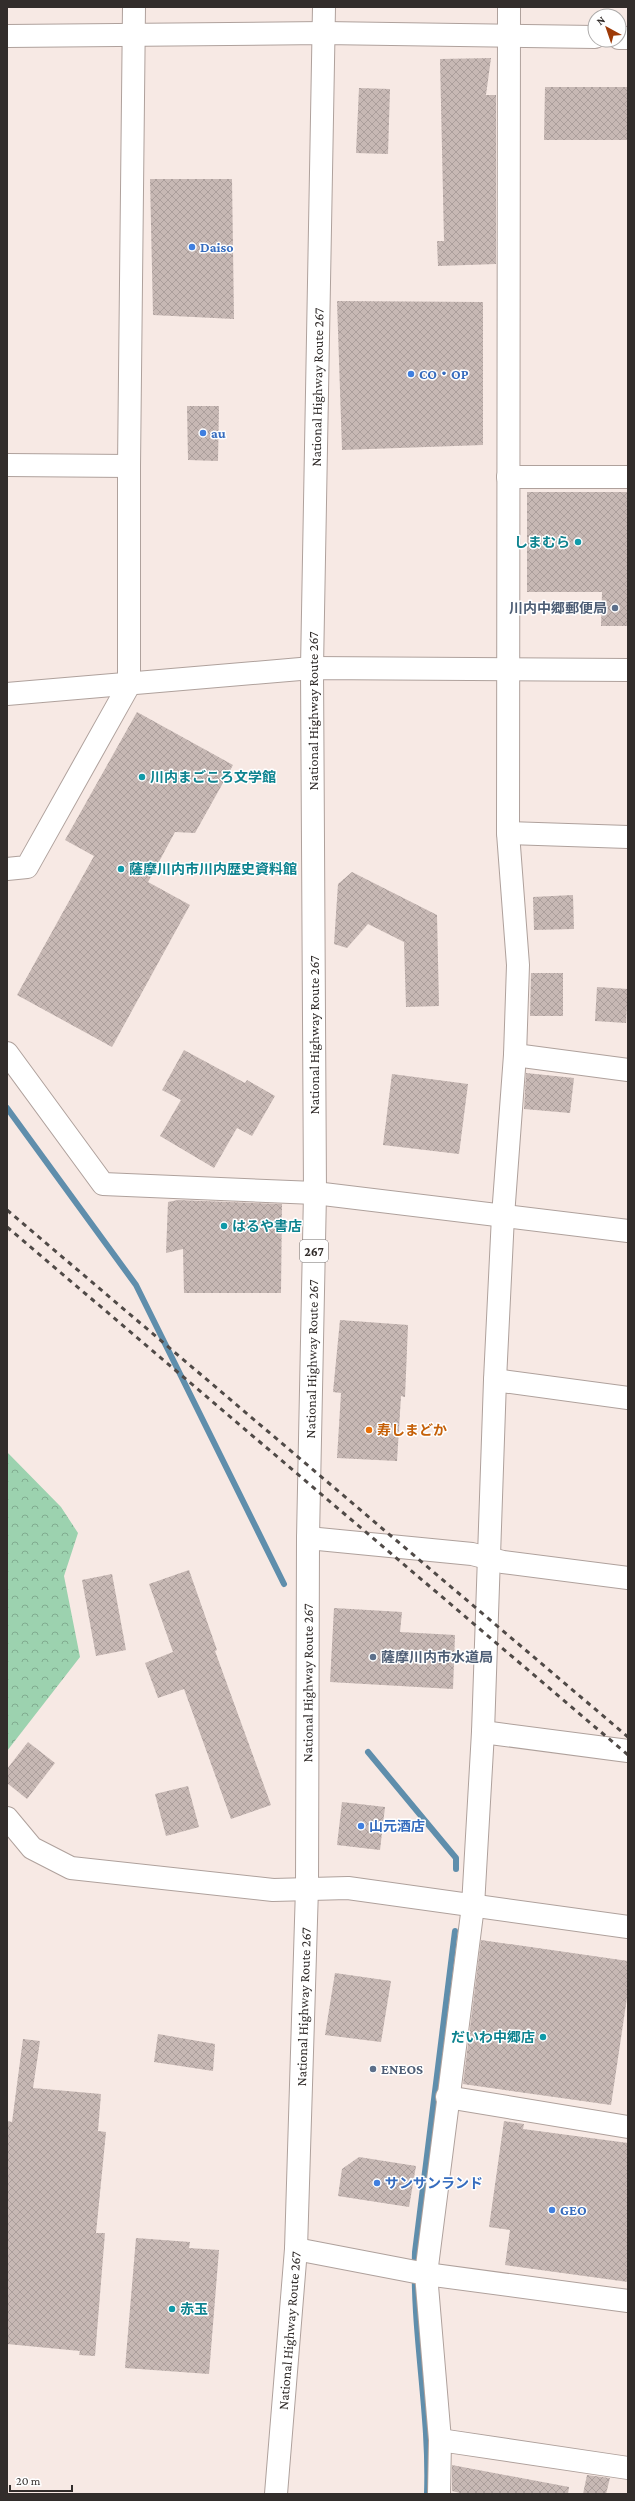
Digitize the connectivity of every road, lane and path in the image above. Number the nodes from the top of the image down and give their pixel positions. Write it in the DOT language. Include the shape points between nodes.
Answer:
graph roads {
  1 [pos="134,7"];
  2 [pos="324,7"];
  3 [pos="509,7"];
  4 [pos="324,33"];
  5 [pos="134,34"];
  6 [pos="7,36"];
  7 [pos="509,36"];
  8 [pos="587,37"];
  9 [pos="7,465"];
  10 [pos="129,466"];
  11 [pos="508,477"];
  12 [pos="628,477"];
  13 [pos="312,668"];
  14 [pos="506,670"];
  15 [pos="628,670"];
  16 [pos="129,685"];
  17 [pos="7,694"];
  18 [pos="508,833"];
  19 [pos="628,837"];
  20 [pos="7,869"];
  21 [pos="7,1052"];
  22 [pos="515,1055"];
  23 [pos="628,1070"];
  24 [pos="315,1193"];
  25 [pos="503,1216"];
  26 [pos="628,1231"];
  27 [pos="495,1380"];
  28 [pos="628,1398"];
  29 [pos="308,1538"];
  30 [pos="490,1558"];
  31 [pos="628,1578"];
  32 [pos="483,1732"];
  33 [pos="628,1751"];
  34 [pos="7,1818"];
  35 [pos="307,1888"];
  36 [pos="473,1906"];
  37 [pos="628,1927"];
  38 [pos="447,2097"];
  39 [pos="628,2127"];
  40 [pos="296,2249"];
  41 [pos="418,2273"];
  42 [pos="628,2301"];
  43 [pos="440,2440"];
  44 [pos="628,2468"];
  45 [pos="276,2494"];
  46 [pos="439,2494"];
  1 -- 5 [label="main road"];
  2 -- 4 [label="main road, National Highway Route 267 / 267"];
  3 -- 7 [label="main road"];
  4 -- 5 [label="main road"];
  4 -- 7 [label="main road"];
  4 -- 13 [label="main road, National Highway Route 267 / 267"];
  5 -- 6 [label="main road"];
  5 -- 10 [label="main road"];
  7 -- 8 [label="main road"];
  7 -- 11 [label="main road"];
  9 -- 10 [label="main road"];
  10 -- 16 [label="main road"];
  11 -- 12 [label="main road"];
  11 -- 14 [label="main road"];
  13 -- 14 [label="main road"];
  13 -- 16 [label="main road"];
  13 -- 24 [label="main road, National Highway Route 267 / 267"];
  14 -- 15 [label="main road"];
  14 -- 18 [label="main road"];
  16 -- 17 [label="main road"];
  16 -- 20 [label="main road" via="27,867"];
  18 -- 19 [label="main road"];
  18 -- 22 [label="main road" via="518,965"];
  21 -- 24 [label="main road" via="103,1184"];
  22 -- 23 [label="main road"];
  22 -- 25 [label="main road"];
  24 -- 25 [label="main road"];
  24 -- 29 [label="main road, National Highway Route 267 / 267"];
  25 -- 26 [label="main road"];
  25 -- 27 [label="main road"];
  27 -- 28 [label="main road"];
  27 -- 30 [label="main road"];
  29 -- 30 [label="main road" via="472,1554"];
  29 -- 35 [label="main road, National Highway Route 267 / 267"];
  30 -- 31 [label="main road"];
  30 -- 32 [label="main road"];
  32 -- 33 [label="main road"];
  32 -- 36 [label="main road"];
  34 -- 35 [label="main road" via="32,1848 71,1868 272,1890"];
  35 -- 36 [label="main road" via="348,1888"];
  35 -- 40 [label="main road, National Highway Route 267 / 267"];
  36 -- 37 [label="main road"];
  36 -- 38 [label="main road"];
  38 -- 39 [label="main road"];
  38 -- 41 [label="main road"];
  40 -- 41 [label="main road"];
  40 -- 45 [label="main road, National Highway Route 267 / 267"];
  41 -- 42 [label="main road"];
  41 -- 43 [label="main road"];
  43 -- 44 [label="main road"];
  43 -- 46 [label="main road"];
}
